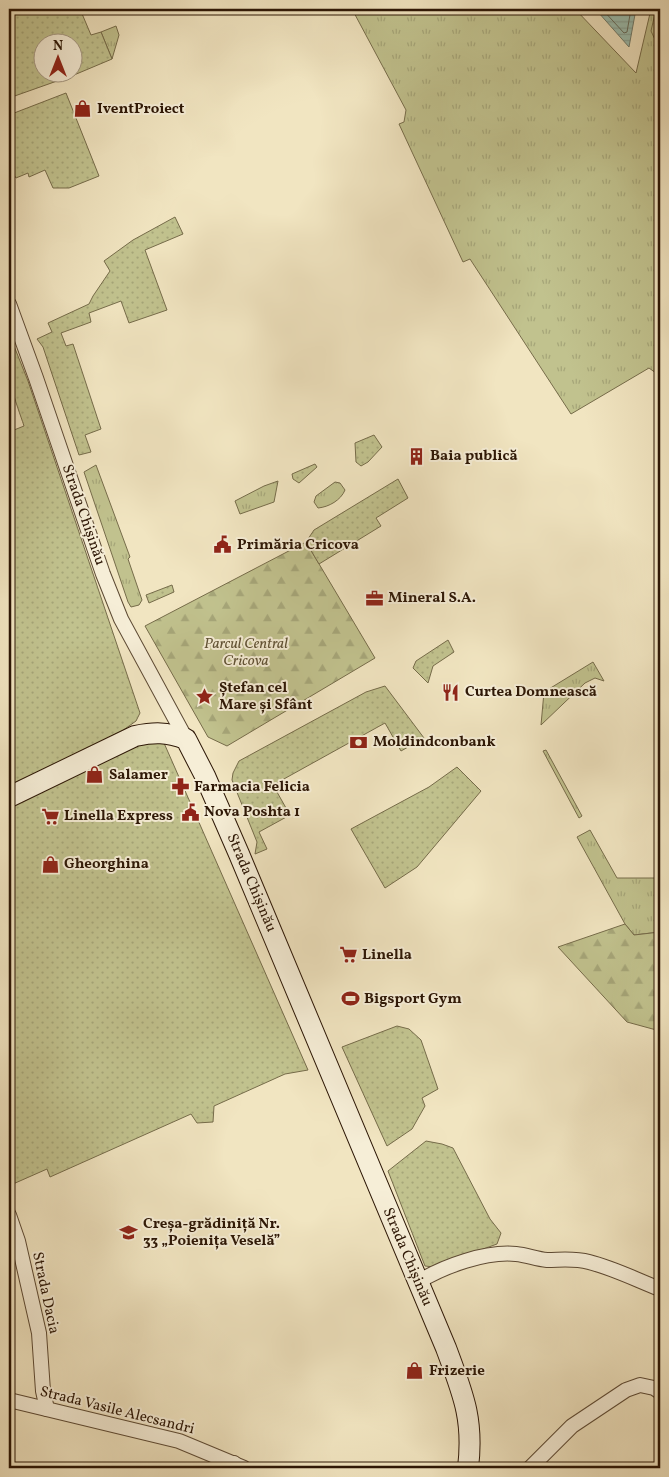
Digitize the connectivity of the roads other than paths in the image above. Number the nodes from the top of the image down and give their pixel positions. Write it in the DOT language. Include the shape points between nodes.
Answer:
graph roads {
  1 [pos="9,304"];
  2 [pos="186,739"];
  3 [pos="9,797"];
  4 [pos="9,1215"];
  5 [pos="418,1282"];
  6 [pos="660,1290"];
  7 [pos="660,1392"];
  8 [pos="9,1400"];
  9 [pos="47,1409"];
  10 [pos="239,1466"];
  11 [pos="213,1468"];
  12 [pos="468,1468"];
  13 [pos="530,1468"];
  1 -- 2 [label="street, Strada Chișinău" via="121,619"];
  2 -- 3 [label="street" via="154,732 135,736"];
  2 -- 5 [label="street, Strada Chișinău" via="242,860"];
  4 -- 9 [label="street, Strada Dacia" via="39,1333"];
  5 -- 6 [label="street" via="483,1256 518,1254 546,1260 589,1262"];
  5 -- 12 [label="street, Strada Chișinău" via="464,1396 470,1433"];
  7 -- 13 [label="street" via="640,1385 626,1390 572,1426"];
  8 -- 9 [label="street, Strada Vasile Alecsandri"];
  9 -- 10 [label="street, Strada Vasile Alecsandri" via="179,1441"];
  10 -- 11 [label="street"];
}
